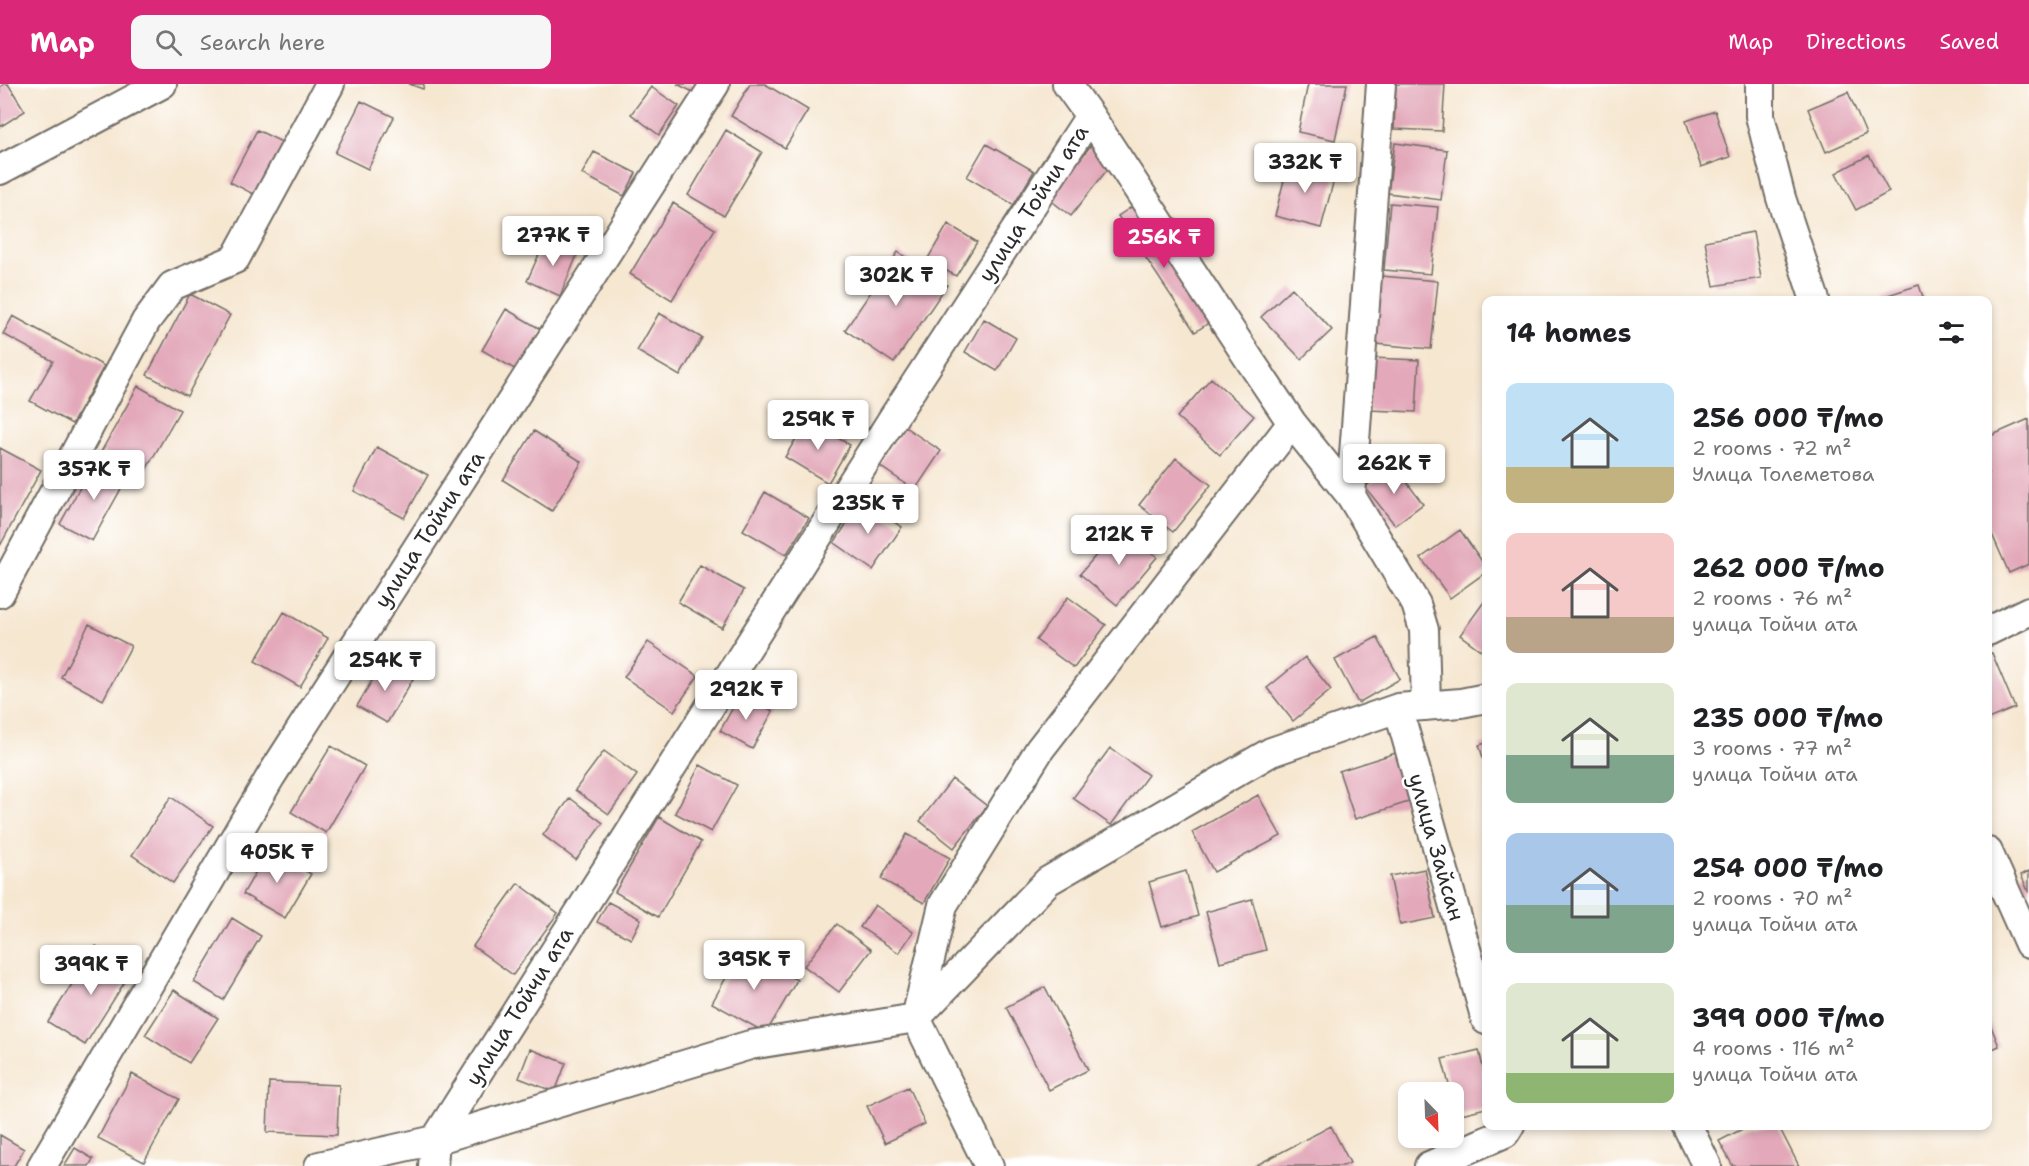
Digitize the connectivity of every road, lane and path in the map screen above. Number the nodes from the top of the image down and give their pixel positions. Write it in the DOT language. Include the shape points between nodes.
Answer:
graph roads {
  1 [pos="162,84"];
  2 [pos="330,84"];
  3 [pos="715,84"];
  4 [pos="1067,84"];
  5 [pos="1381,84"];
  6 [pos="1760,84"];
  7 [pos="1090,116"];
  8 [pos="0,171"];
  9 [pos="1814,296"];
  10 [pos="1292,423"];
  11 [pos="1351,496"];
  12 [pos="0,593"];
  13 [pos="2029,611"];
  14 [pos="1992,629"];
  15 [pos="1482,699"];
  16 [pos="1426,706"];
  17 [pos="1398,708"];
  18 [pos="1992,861"];
  19 [pos="2029,945"];
  20 [pos="1482,1006"];
  21 [pos="916,1018"];
  22 [pos="1507,1130"];
  23 [pos="1689,1130"];
  24 [pos="434,1153"];
  25 [pos="42,1166"];
  26 [pos="319,1166"];
  27 [pos="988,1166"];
  28 [pos="1430,1166"];
  29 [pos="1707,1166"];
  1 -- 8 [label="street"];
  2 -- 12 [label="street" via="235,259 172,286 146,321"];
  3 -- 25 [label="street, улица Тойчи ата" via="271,776"];
  4 -- 7 [label="street"];
  5 -- 11 [label="street"];
  6 -- 9 [label="street" via="1760,116 1781,198"];
  7 -- 10 [label="street"];
  7 -- 24 [label="street, улица Тойчи ата" via="893,418"];
  10 -- 11 [label="street"];
  10 -- 21 [label="street" via="1040,749 943,905"];
  11 -- 16 [label="street" via="1416,604 1424,630"];
  13 -- 14 [label="street"];
  15 -- 16 [label="street"];
  16 -- 17 [label="street"];
  17 -- 20 [label="street, улица Зайсан"];
  17 -- 21 [label="street" via="1271,752 1048,881"];
  18 -- 19 [label="street"];
  21 -- 24 [label="street" via="750,1045"];
  21 -- 27 [label="street"];
  22 -- 28 [label="street"];
  23 -- 29 [label="street"];
  24 -- 26 [label="street"];
}
